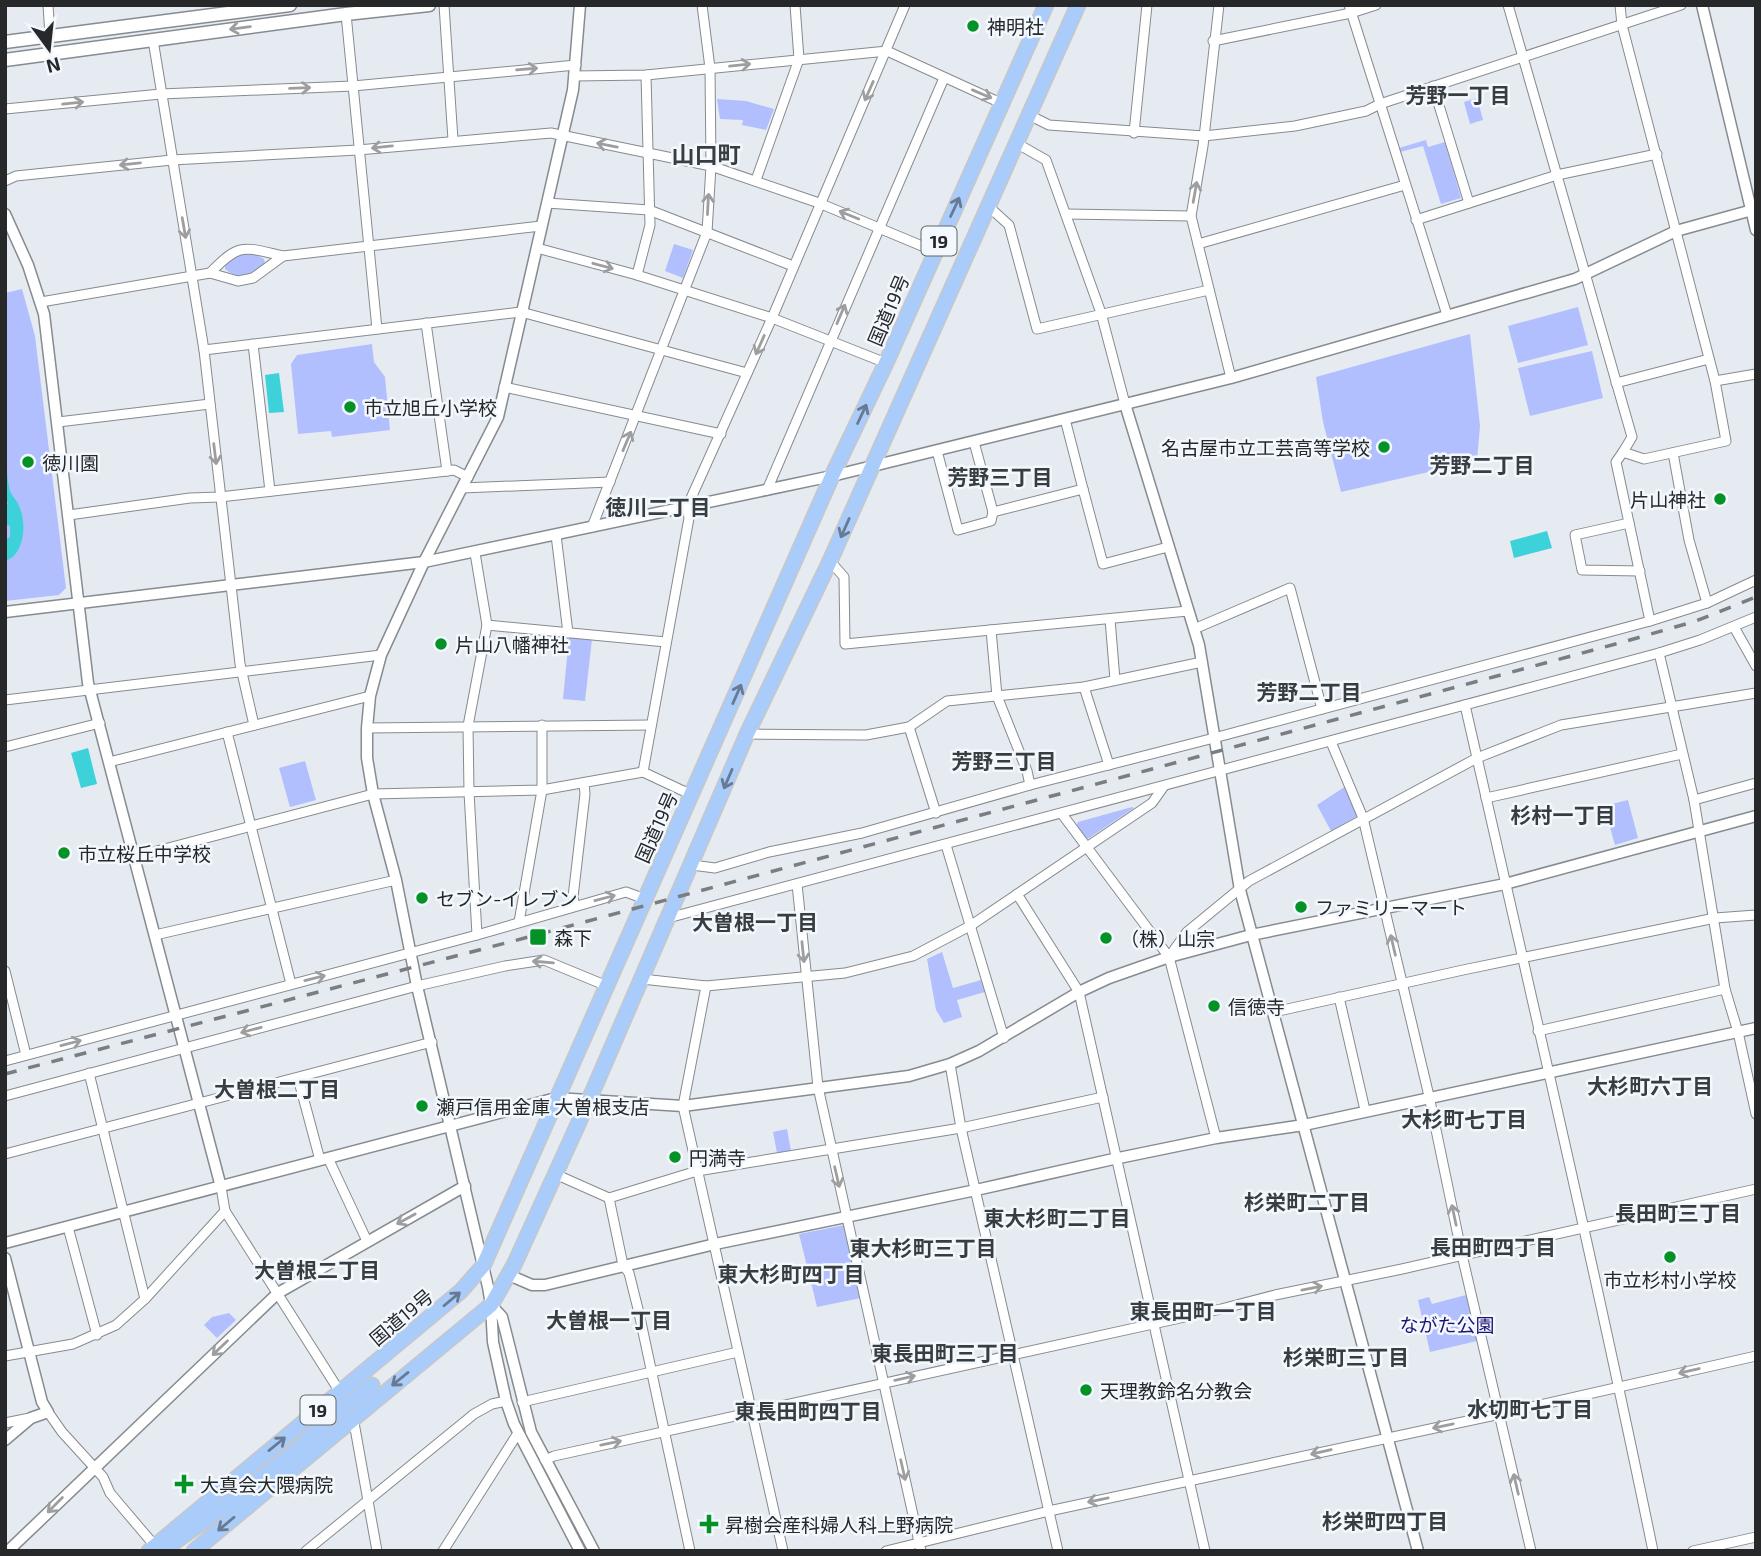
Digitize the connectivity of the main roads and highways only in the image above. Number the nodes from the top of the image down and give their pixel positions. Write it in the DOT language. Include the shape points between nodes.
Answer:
graph roads {
  1 [pos="290,5"];
  2 [pos="429,5"];
  3 [pos="1046,5"];
  4 [pos="1078,5"];
  5 [pos="5,42"];
  6 [pos="5,60"];
  7 [pos="372,1385"];
  8 [pos="292,1453"];
  9 [pos="258,1497"];
  10 [pos="155,1549"];
  11 [pos="194,1551"];
  1 -- 5 [label="main road"];
  2 -- 6 [label="main road, one-way"];
  10 -- 3 [label="highway, 国道19号 / 19, one-way" via="461,1291 483,1266"];
  4 -- 9 [label="highway, 19, one-way" via="830,561 747,734 509,1275 491,1305"];
  7 -- 8 [label="highway"];
  8 -- 9 [label="highway"];
  8 -- 10 [label="highway" via="226,1506"];
  9 -- 11 [label="highway, 19, one-way"];
}
